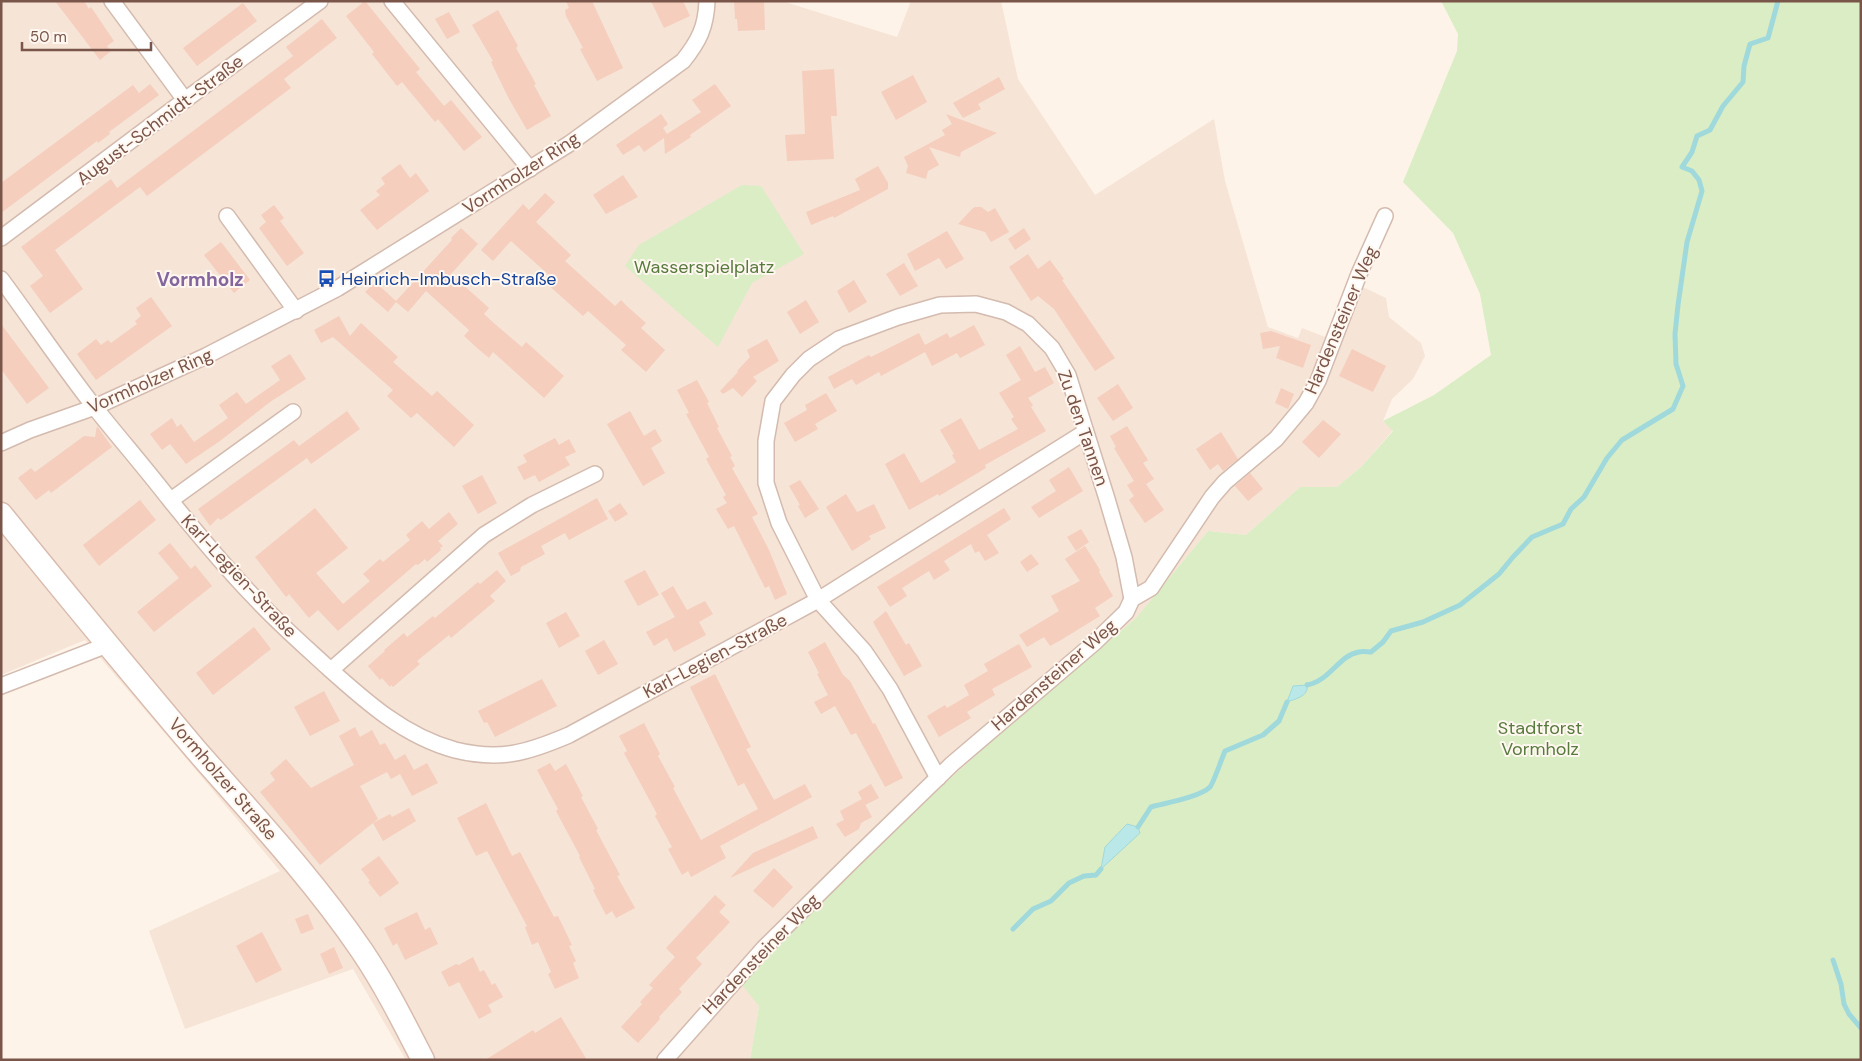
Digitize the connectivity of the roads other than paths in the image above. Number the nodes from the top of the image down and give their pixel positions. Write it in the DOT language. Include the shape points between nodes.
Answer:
graph roads {
  1 [pos="112,1"];
  2 [pos="320,1"];
  3 [pos="392,1"];
  4 [pos="707,1"];
  5 [pos="185,100"];
  6 [pos="530,169"];
  7 [pos="226,216"];
  8 [pos="1385,216"];
  9 [pos="1,238"];
  10 [pos="1,279"];
  11 [pos="296,311"];
  12 [pos="95,407"];
  13 [pos="293,412"];
  14 [pos="1086,432"];
  15 [pos="1,443"];
  16 [pos="595,474"];
  17 [pos="171,500"];
  18 [pos="1,514"];
  19 [pos="1132,599"];
  20 [pos="818,600"];
  21 [pos="107,645"];
  22 [pos="331,670"];
  23 [pos="1,686"];
  24 [pos="938,778"];
  25 [pos="423,1060"];
  26 [pos="665,1060"];
  1 -- 5 [label="street"];
  2 -- 5 [label="street, August-Schmidt-Straße"];
  3 -- 6 [label="street"];
  4 -- 6 [label="street, Vormholzer Ring" via="702,31 683,61 570,144"];
  5 -- 9 [label="street, August-Schmidt-Straße"];
  6 -- 11 [label="street, Vormholzer Ring"];
  7 -- 11 [label="street"];
  8 -- 19 [label="street, Hardensteiner Weg" via="1306,403 1276,439 1226,482 1151,588"];
  10 -- 12 [label="street, Karl-Legien-Straße"];
  11 -- 12 [label="street, Vormholzer Ring"];
  12 -- 15 [label="street, Vormholzer Ring"];
  12 -- 17 [label="street, Karl-Legien-Straße"];
  13 -- 17 [label="street, Karl-Legien-Straße"];
  14 -- 19 [label="street, Zu den Tannen" via="1119,541"];
  14 -- 20 [label="street, Karl-Legien-Straße"];
  14 -- 20 [label="street, Zu den Tannen" via="1068,374 1052,348 1028,324 1006,312 976,304 940,305 839,339 793,374 773,401 766,441 766,483 778,523"];
  16 -- 22 [label="street" via="532,505 484,535"];
  17 -- 22 [label="street, Karl-Legien-Straße" via="250,593"];
  18 -- 21 [label="main road, Vormholzer Straße"];
  19 -- 24 [label="street, Hardensteiner Weg" via="1126,612 1094,643"];
  20 -- 22 [label="street, Karl-Legien-Straße" via="569,735 540,748 512,754 491,756 454,749 420,736 386,718"];
  20 -- 24 [label="street, Zu den Tannen" via="869,658 890,689"];
  21 -- 23 [label="street"];
  21 -- 25 [label="main road, Vormholzer Straße" via="270,832 344,927 378,978"];
  24 -- 26 [label="street, Hardensteiner Weg" via="764,948"];
}
